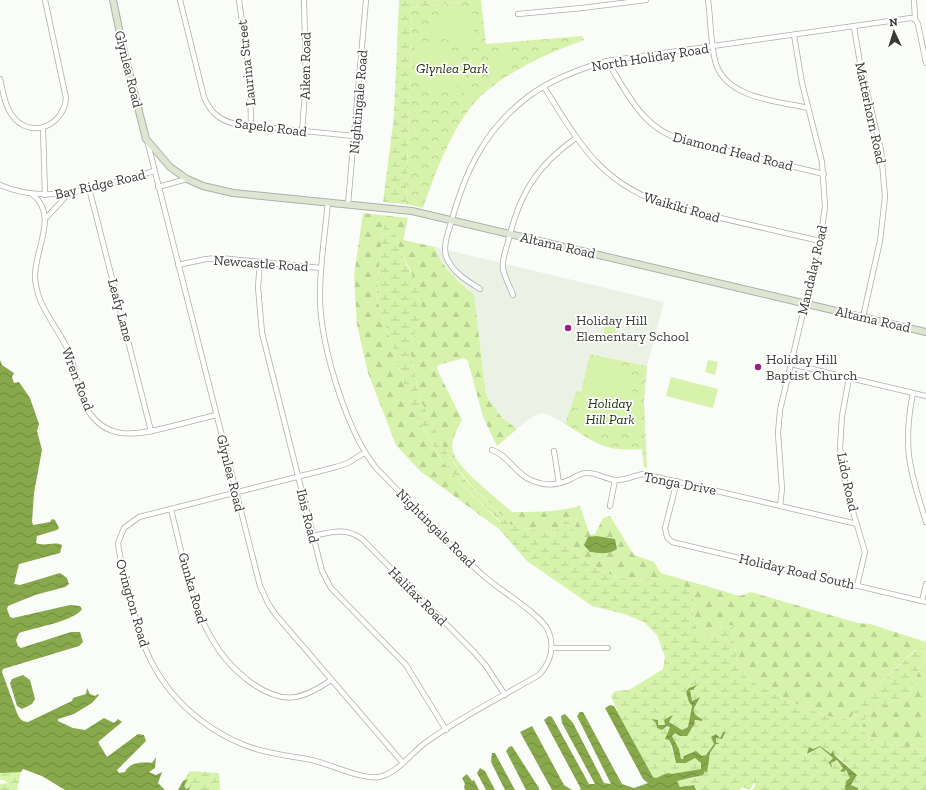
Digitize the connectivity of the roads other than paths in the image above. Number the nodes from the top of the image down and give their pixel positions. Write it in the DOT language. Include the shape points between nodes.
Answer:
graph roads {
  1 [pos="45,0"];
  2 [pos="113,0"];
  3 [pos="180,0"];
  4 [pos="239,0"];
  5 [pos="304,0"];
  6 [pos="366,0"];
  7 [pos="646,0"];
  8 [pos="708,0"];
  9 [pos="914,0"];
  10 [pos="518,14"];
  11 [pos="915,20"];
  12 [pos="854,27"];
  13 [pos="794,35"];
  14 [pos="713,46"];
  15 [pos="607,61"];
  16 [pos="926,63"];
  17 [pos="0,78"];
  18 [pos="544,87"];
  19 [pos="808,108"];
  20 [pos="251,126"];
  21 [pos="43,128"];
  22 [pos="302,131"];
  23 [pos="354,136"];
  24 [pos="576,138"];
  25 [pos="146,139"];
  26 [pos="154,171"];
  27 [pos="824,174"];
  28 [pos="187,179"];
  29 [pos="0,185"];
  30 [pos="158,187"];
  31 [pos="90,188"];
  32 [pos="32,194"];
  33 [pos="69,194"];
  34 [pos="45,195"];
  35 [pos="328,202"];
  36 [pos="348,204"];
  37 [pos="46,218"];
  38 [pos="452,220"];
  39 [pos="510,234"];
  40 [pos="820,241"];
  41 [pos="260,262"];
  42 [pos="178,265"];
  43 [pos="322,268"];
  44 [pos="480,289"];
  45 [pos="513,295"];
  46 [pos="805,303"];
  47 [pos="863,317"];
  48 [pos="926,332"];
  49 [pos="790,364"];
  50 [pos="849,378"];
  51 [pos="913,393"];
  52 [pos="926,396"];
  53 [pos="216,415"];
  54 [pos="151,431"];
  55 [pos="492,450"];
  56 [pos="554,451"];
  57 [pos="364,453"];
  58 [pos="298,477"];
  59 [pos="615,480"];
  60 [pos="677,481"];
  61 [pos="559,483"];
  62 [pos="236,493"];
  63 [pos="610,506"];
  64 [pos="780,506"];
  65 [pos="171,510"];
  66 [pos="926,522"];
  67 [pos="857,524"];
  68 [pos="313,536"];
  69 [pos="926,584"];
  70 [pos="857,586"];
  71 [pos="924,601"];
  72 [pos="552,648"];
  73 [pos="608,648"];
  74 [pos="331,680"];
  75 [pos="505,695"];
  76 [pos="446,730"];
  77 [pos="403,763"];
  1 -- 21 [label="street" via="66,98 61,116"];
  2 -- 25 [label="street, Glynlea Road"];
  3 -- 20 [label="street, Sapelo Road" via="207,105 224,121"];
  4 -- 20 [label="street, Laurina Street" via="250,79"];
  5 -- 22 [label="street, Aiken Road" via="306,81"];
  6 -- 23 [label="street, Nightingale Road"];
  7 -- 10 [label="street"];
  8 -- 14 [label="street"];
  9 -- 11 [label="street"];
  11 -- 12 [label="street, North Holiday Road" via="911,18"];
  11 -- 16 [label="street"];
  12 -- 13 [label="street, North Holiday Road"];
  12 -- 47 [label="street, Matterhorn Road" via="861,70 881,150 885,197 882,228"];
  13 -- 14 [label="street, North Holiday Road"];
  13 -- 19 [label="street, Mandalay Road"];
  14 -- 15 [label="street, North Holiday Road"];
  14 -- 19 [label="street" via="721,73 736,88 746,94"];
  15 -- 18 [label="street, North Holiday Road" via="580,69"];
  15 -- 27 [label="street, Diamond Head Road" via="641,114 667,135"];
  17 -- 21 [label="street" via="10,113 15,120 30,128"];
  18 -- 24 [label="street, Waikiki Road"];
  18 -- 38 [label="street, North Holiday Road" via="514,109 481,147 459,191"];
  19 -- 27 [label="street, Mandalay Road"];
  20 -- 22 [label="street, Sapelo Road"];
  21 -- 34 [label="street"];
  22 -- 23 [label="street, Sapelo Road"];
  23 -- 36 [label="street, Nightingale Road"];
  24 -- 39 [label="street" via="556,152 534,176 517,209"];
  24 -- 40 [label="street, Waikiki Road" via="599,167 629,190 653,201"];
  25 -- 26 [label="street, Glynlea Road"];
  25 -- 28 [label="street, Glynlea Road" via="159,156"];
  26 -- 30 [label="street, Glynlea Road"];
  26 -- 31 [label="street, Bay Ridge Road"];
  27 -- 40 [label="street, Mandalay Road" via="825,207"];
  28 -- 30 [label="street"];
  28 -- 35 [label="street, Altama Road" via="203,186 233,193"];
  29 -- 32 [label="street, Bay Ridge Road"];
  30 -- 42 [label="street, Glynlea Road"];
  31 -- 33 [label="street, Bay Ridge Road"];
  31 -- 54 [label="street, Leafy Lane"];
  32 -- 34 [label="street, Bay Ridge Road"];
  32 -- 37 [label="street" via="42,206"];
  33 -- 34 [label="street, Bay Ridge Road"];
  33 -- 37 [label="street"];
  35 -- 36 [label="street, Altama Road"];
  35 -- 43 [label="street, Nightingale Road"];
  36 -- 38 [label="street, Altama Road" via="408,210"];
  37 -- 54 [label="street, Wren Road" via="36,262 38,294 48,318 69,354 86,407 97,422 118,433 135,434"];
  38 -- 39 [label="street, Altama Road"];
  38 -- 44 [label="street, North Holiday Road" via="446,241 446,255 461,276"];
  39 -- 45 [label="street" via="503,268"];
  39 -- 46 [label="street, Altama Road"];
  40 -- 46 [label="street, Mandalay Road"];
  41 -- 42 [label="street, Newcastle Road" via="220,258"];
  41 -- 43 [label="street, Newcastle Road"];
  41 -- 58 [label="street, Ibis Road" via="258,287 262,333"];
  42 -- 53 [label="street, Glynlea Road"];
  43 -- 57 [label="street, Nightingale Road" via="321,314 328,352 350,423"];
  46 -- 47 [label="street, Altama Road"];
  46 -- 49 [label="street, Mandalay Road"];
  47 -- 48 [label="street, Altama Road"];
  49 -- 50 [label="street"];
  49 -- 64 [label="street, Mandalay Road" via="778,433 782,489"];
  50 -- 51 [label="street"];
  50 -- 67 [label="street, Lido Road" via="842,416 840,448 846,488"];
  51 -- 52 [label="street"];
  51 -- 66 [label="street" via="907,429 908,457"];
  53 -- 54 [label="street, Wren Road"];
  53 -- 62 [label="street, Glynlea Road"];
  55 -- 61 [label="street, Tonga Drive" via="498,452 526,478 541,484"];
  56 -- 61 [label="street"];
  57 -- 58 [label="street, Ovington Road" via="348,463"];
  57 -- 72 [label="street, Nightingale Road" via="484,576 543,623"];
  58 -- 62 [label="street, Ovington Road"];
  58 -- 68 [label="street, Ibis Road"];
  59 -- 60 [label="street, Tonga Drive" via="644,474"];
  59 -- 61 [label="street, Tonga Drive" via="588,473"];
  59 -- 63 [label="street"];
  60 -- 64 [label="street, Tonga Drive"];
  60 -- 70 [label="street, Holiday Road South" via="665,528 672,542"];
  62 -- 65 [label="street, Ovington Road"];
  62 -- 74 [label="street, Glynlea Road" via="265,597 276,615"];
  64 -- 67 [label="street, Tonga Drive"];
  65 -- 74 [label="street, Gunka Road" via="200,617 210,639 228,663 262,690 280,697 304,696"];
  65 -- 77 [label="street, Ovington Road" via="139,517 129,522 118,543 144,646 157,673 181,703 218,732 256,749 320,762 367,776 385,775"];
  67 -- 70 [label="street, Lido Road" via="865,552"];
  68 -- 75 [label="street, Halifax Road" via="341,531 362,539 474,652"];
  68 -- 76 [label="street, Ibis Road" via="322,571 331,588 406,665"];
  69 -- 71 [label="street"];
  70 -- 71 [label="street, Holiday Road South"];
  72 -- 73 [label="street"];
  72 -- 75 [label="street" via="547,665 539,675"];
  74 -- 77 [label="street, Glynlea Road"];
  75 -- 76 [label="street"];
  76 -- 77 [label="street" via="424,744"];
}
